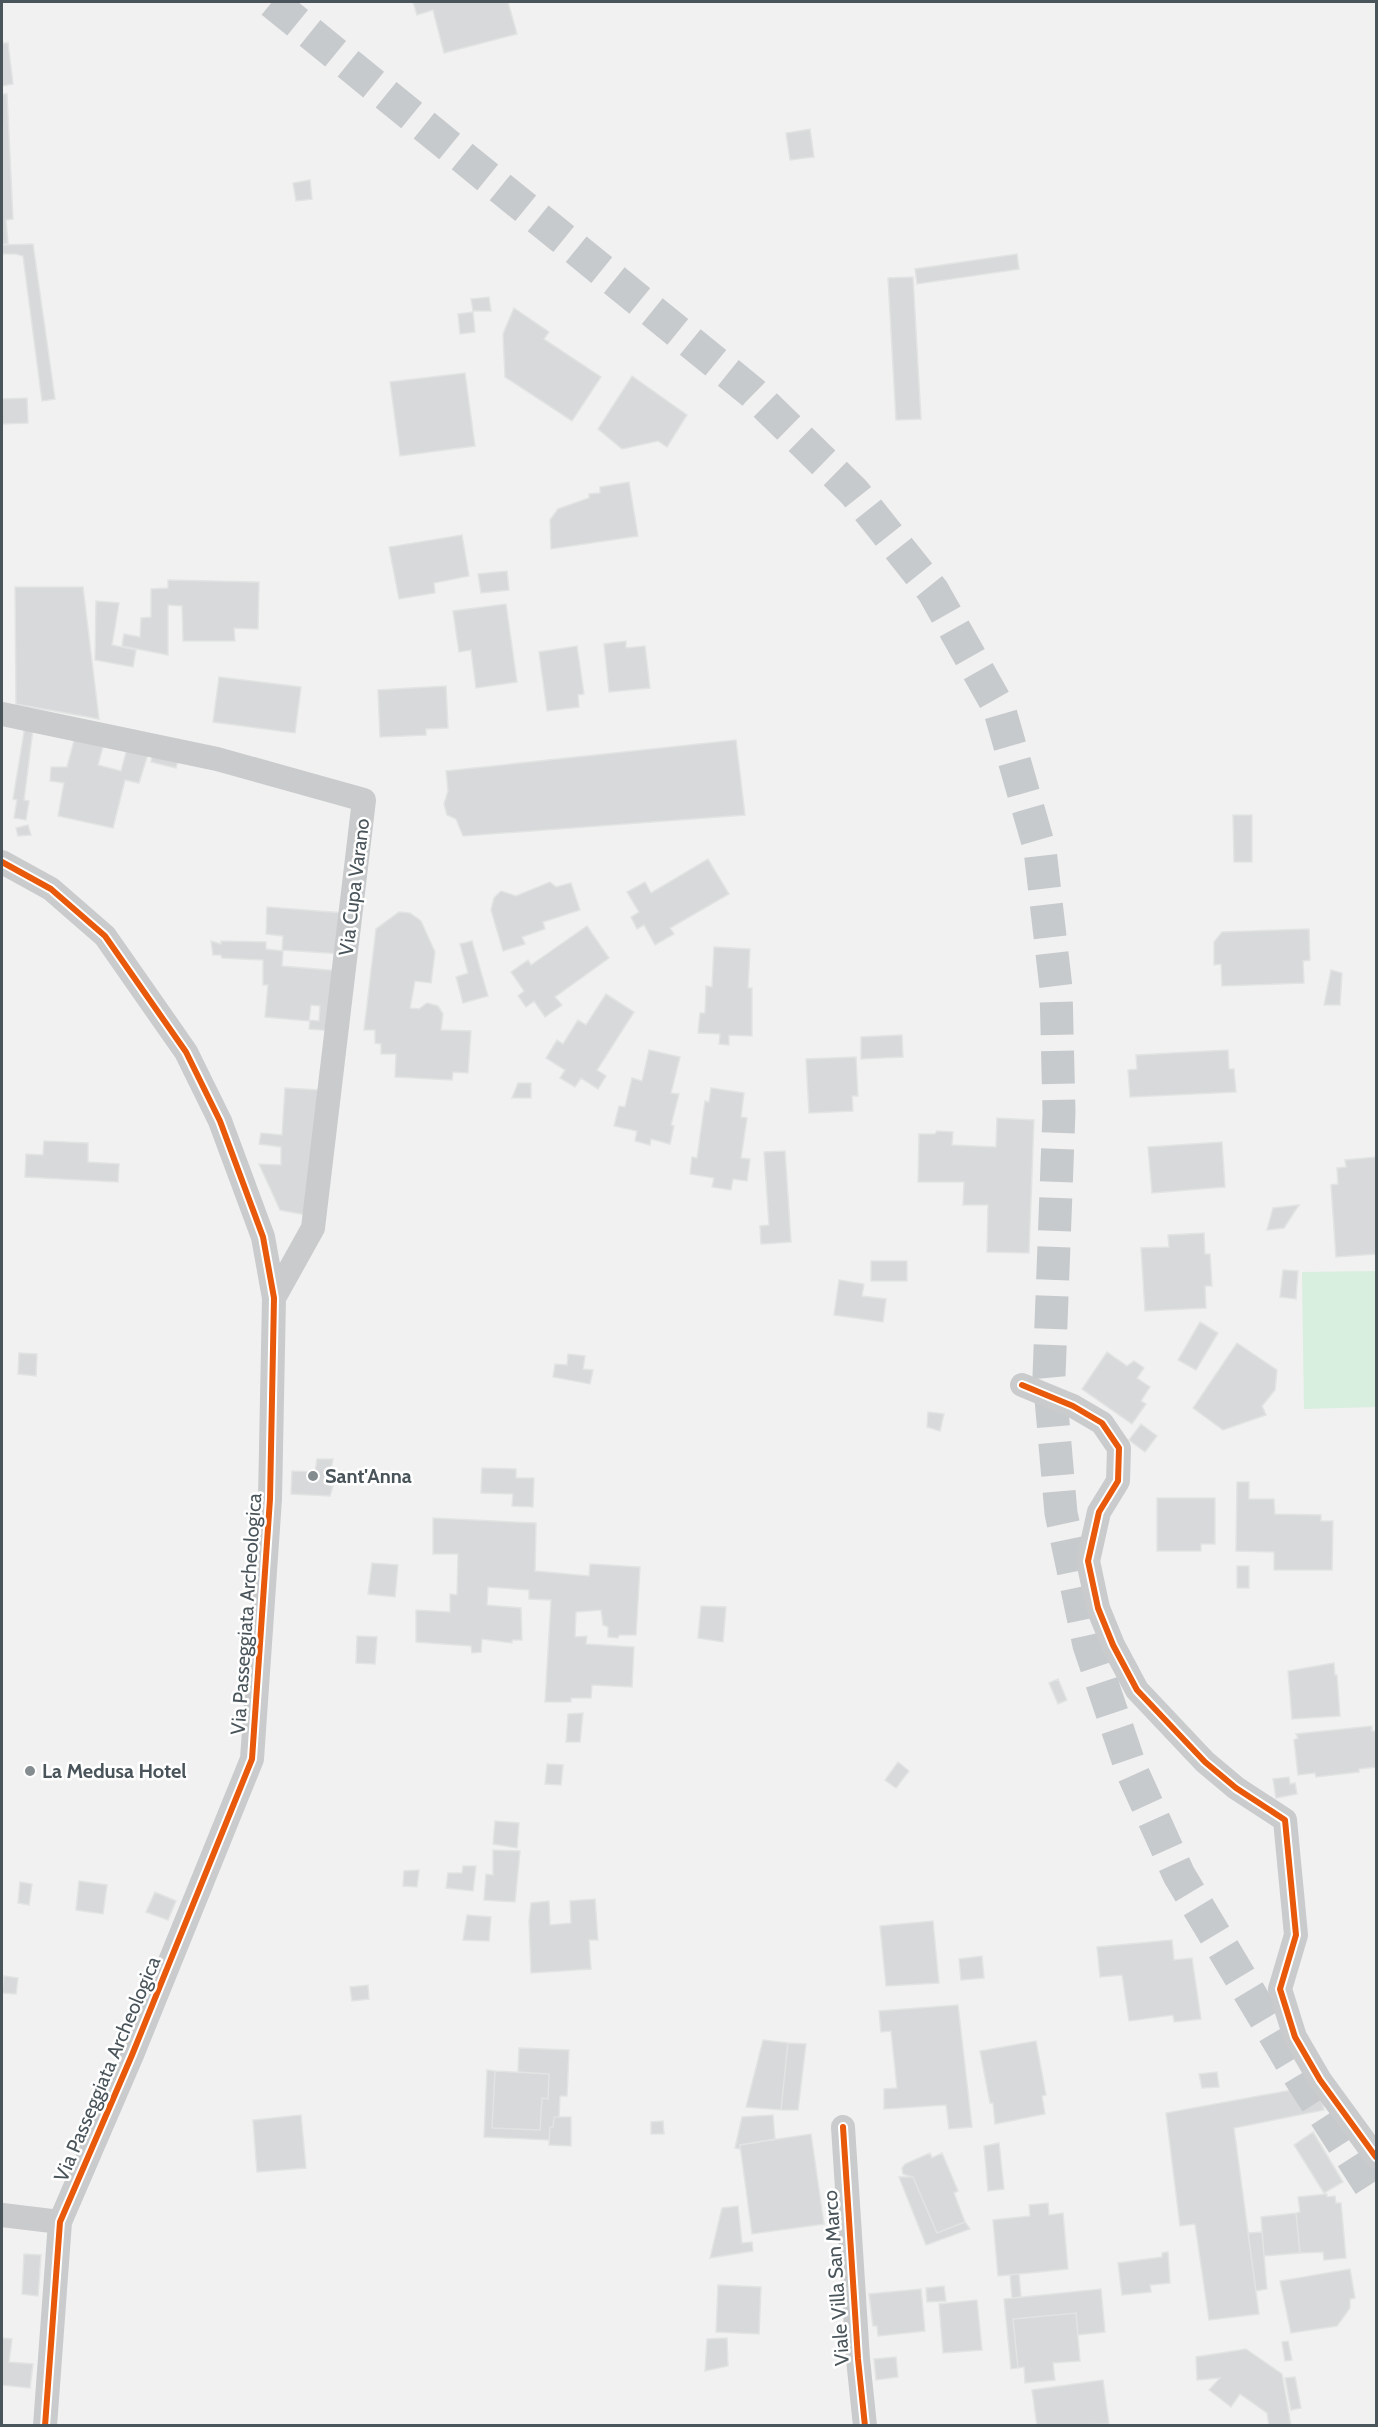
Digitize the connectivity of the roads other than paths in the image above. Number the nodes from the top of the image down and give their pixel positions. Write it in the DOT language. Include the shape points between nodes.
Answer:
graph roads {
  1 [pos="2,714"];
  2 [pos="2,862"];
  3 [pos="274,1298"];
  4 [pos="1023,1385"];
  5 [pos="843,2127"];
  6 [pos="1377,2157"];
  7 [pos="2,2215"];
  8 [pos="60,2222"];
  9 [pos="45,2426"];
  10 [pos="865,2426"];
  1 -- 3 [label="street, Via Cupa Varano" via="217,759 364,800 313,1228"];
  2 -- 3 [label="street, Via Passeggiata Archeologica" via="51,889 105,936 186,1052 220,1121 263,1237"];
  3 -- 8 [label="street, Via Passeggiata Archeologica" via="269,1522 252,1759"];
  4 -- 6 [label="street" via="1102,1423 1119,1448 1119,1481 1100,1512 1088,1561 1098,1608 1137,1690 1205,1762 1285,1820 1296,1935 1280,1989 1295,2037 1320,2080"];
  5 -- 10 [label="street, Viale Villa San Marco"];
  7 -- 8 [label="street"];
  8 -- 9 [label="street, Via Passeggiata Archeologica"];
}
